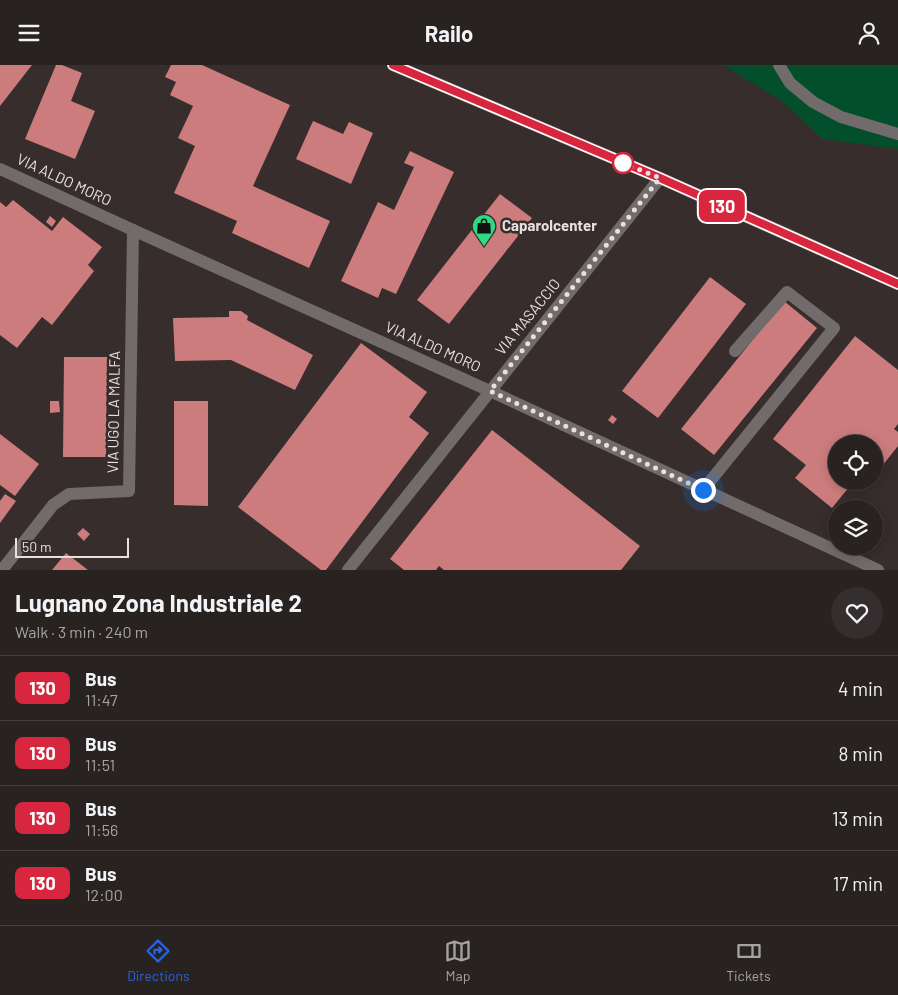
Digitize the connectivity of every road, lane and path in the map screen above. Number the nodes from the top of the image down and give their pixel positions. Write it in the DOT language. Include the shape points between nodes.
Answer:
graph roads {
  1 [pos="393,65"];
  2 [pos="779,65"];
  3 [pos="898,134"];
  4 [pos="0,169"];
  5 [pos="660,178"];
  6 [pos="133,231"];
  7 [pos="898,284"];
  8 [pos="735,351"];
  9 [pos="490,391"];
  10 [pos="703,490"];
  11 [pos="2,570"];
  12 [pos="348,570"];
  13 [pos="878,570"];
  1 -- 5 [label="main road"];
  2 -- 3 [label="street" via="790,83 813,102 841,117"];
  4 -- 6 [label="street, VIA ALDO MORO"];
  5 -- 7 [label="main road"];
  5 -- 9 [label="street, VIA MASACCIO"];
  6 -- 9 [label="street, VIA ALDO MORO"];
  6 -- 11 [label="street, VIA UGO LA MALFA" via="129,491 69,494 53,505"];
  8 -- 10 [label="street" via="787,292 834,328"];
  9 -- 10 [label="street, VIA ALDO MORO"];
  9 -- 12 [label="street, VIA MASACCIO"];
  10 -- 13 [label="street, VIA ALDO MORO"];
}
